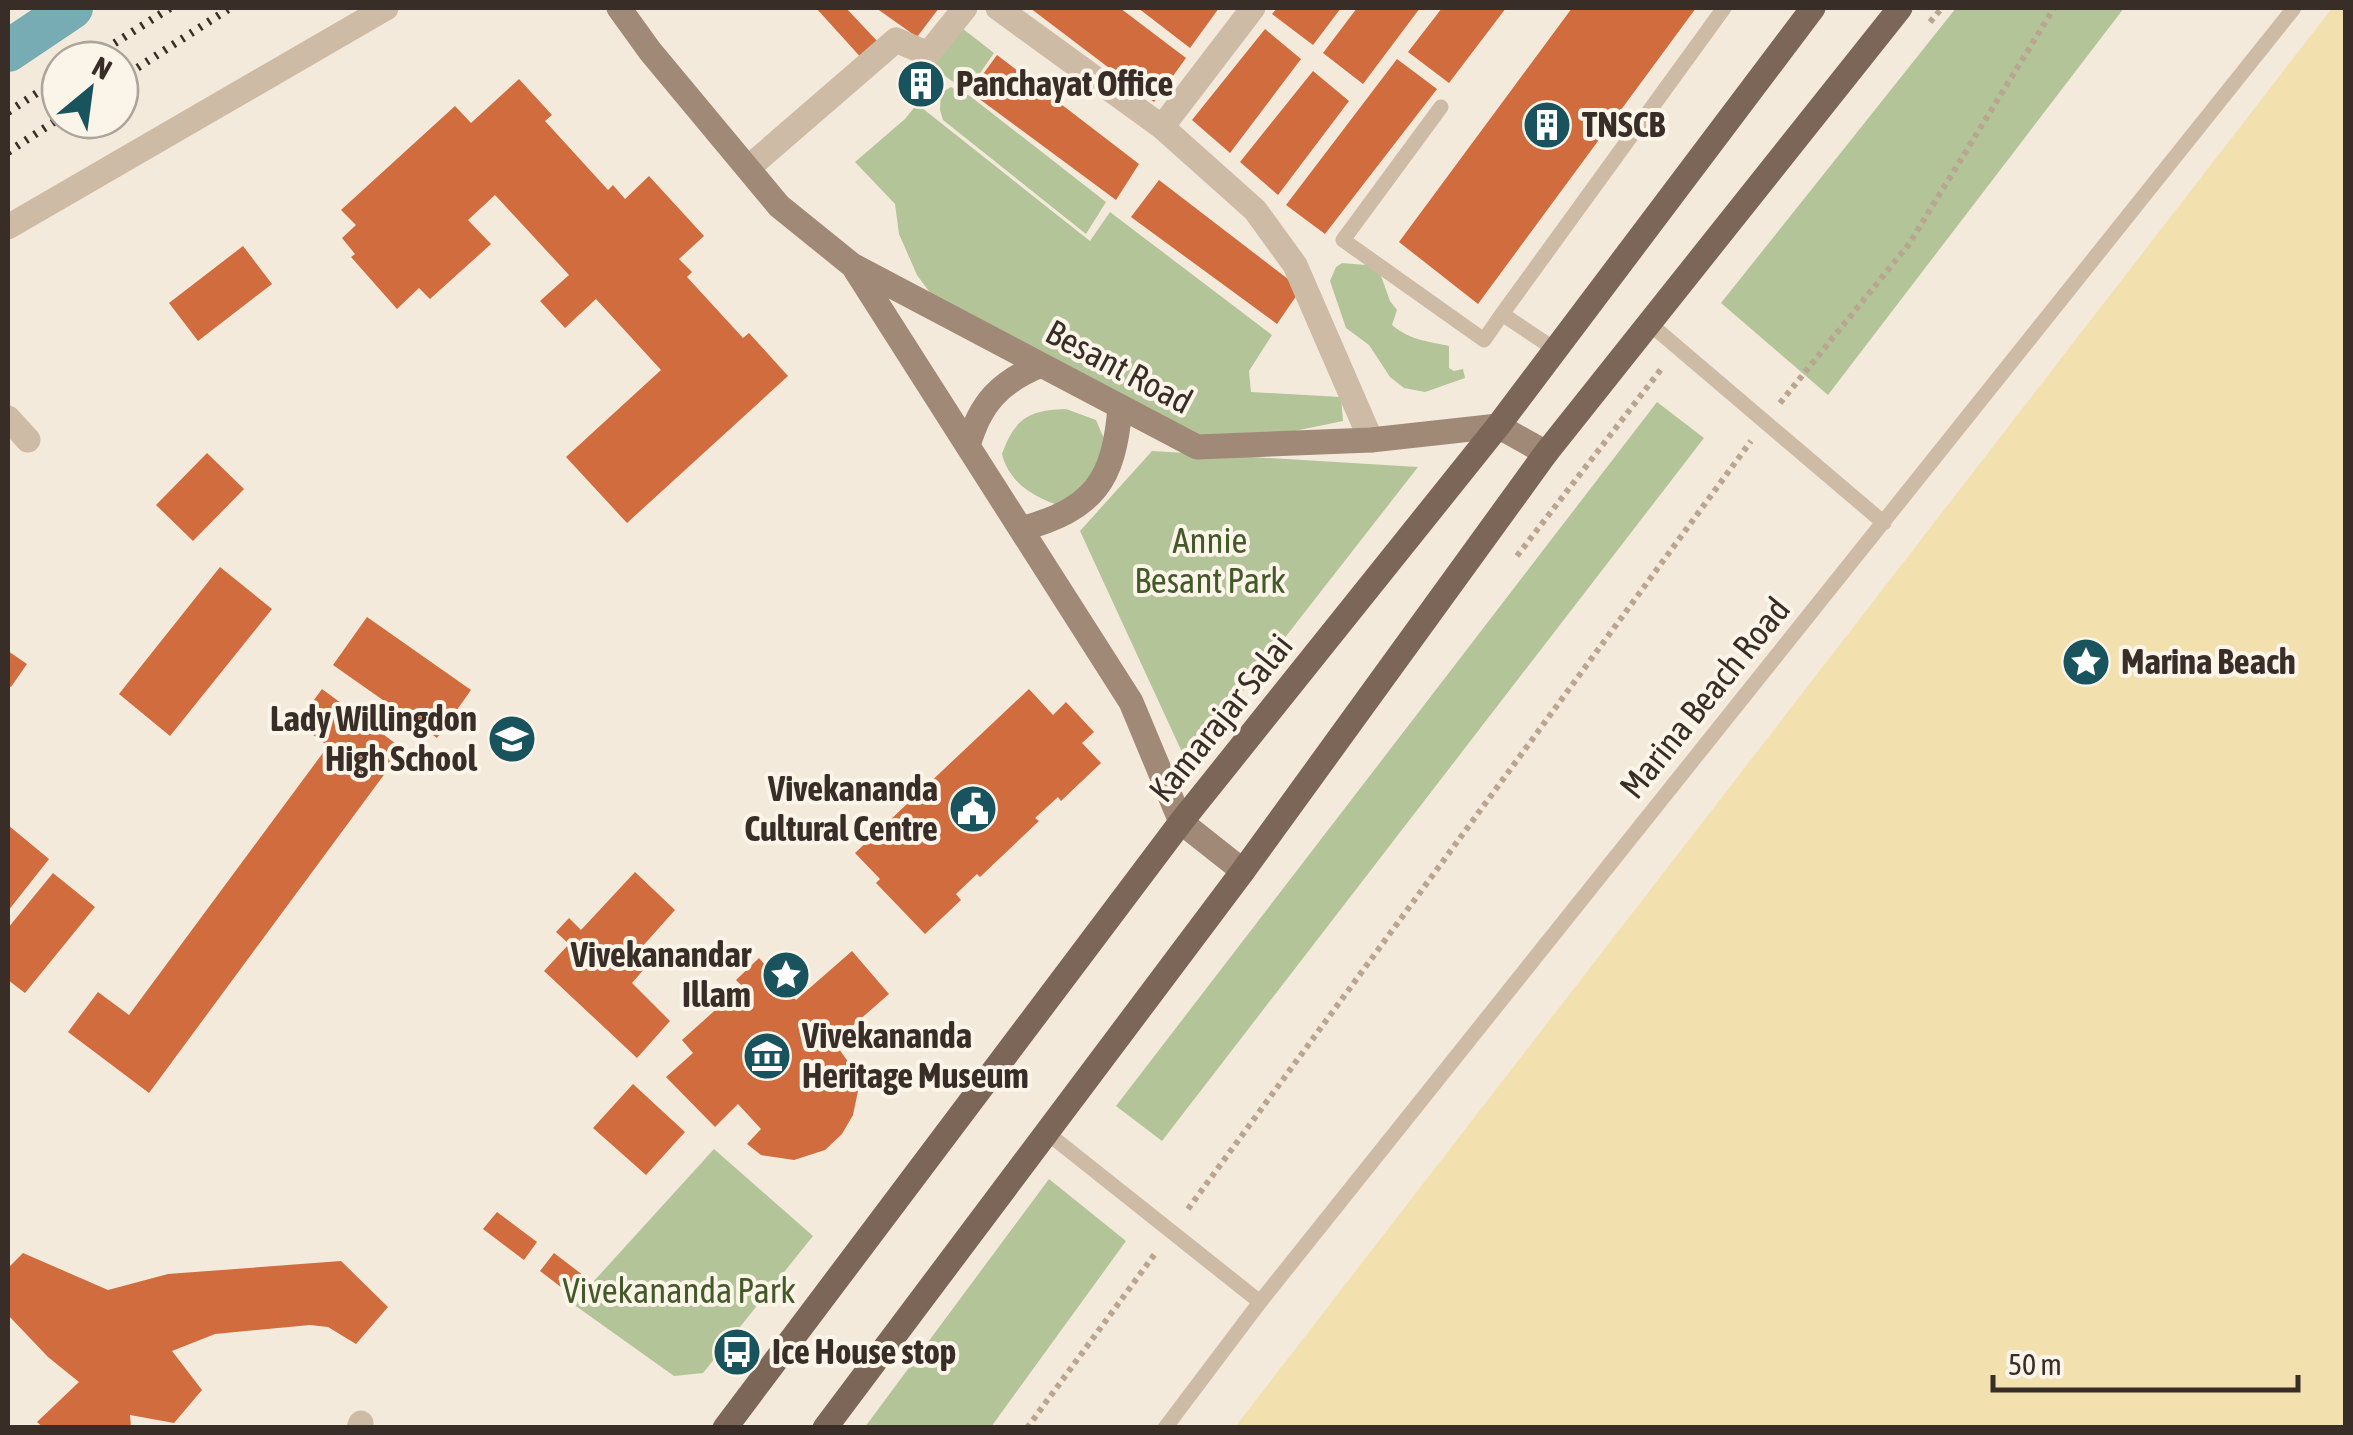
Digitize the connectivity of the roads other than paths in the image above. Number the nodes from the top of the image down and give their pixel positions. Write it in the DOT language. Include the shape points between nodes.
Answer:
graph roads {
  1 [pos="386,8"];
  2 [pos="618,8"];
  3 [pos="965,8"];
  4 [pos="998,8"];
  5 [pos="1253,8"];
  6 [pos="1724,8"];
  7 [pos="1813,8"];
  8 [pos="1900,8"];
  9 [pos="2294,8"];
  10 [pos="1440,107"];
  11 [pos="1162,127"];
  12 [pos="748,168"];
  13 [pos="8,227"];
  14 [pos="852,265"];
  15 [pos="1502,314"];
  16 [pos="1650,324"];
  17 [pos="1556,350"];
  18 [pos="1042,365"];
  19 [pos="1120,407"];
  20 [pos="8,418"];
  21 [pos="1498,426"];
  22 [pos="28,440"];
  23 [pos="1371,440"];
  24 [pos="968,446"];
  25 [pos="1546,453"];
  26 [pos="1884,524"];
  27 [pos="1021,529"];
  28 [pos="1181,822"];
  29 [pos="1243,871"];
  30 [pos="1046,1132"];
  31 [pos="1260,1302"];
  32 [pos="725,1428"];
  33 [pos="824,1428"];
  34 [pos="1165,1428"];
  1 -- 13 [label="street"];
  2 -- 12 [label="main road, Besant Road"];
  3 -- 12 [label="street" via="928,54 896,40"];
  4 -- 11 [label="street"];
  5 -- 11 [label="street"];
  6 -- 15 [label="lane"];
  7 -- 17 [label="main road, Kamarajar Salai"];
  8 -- 16 [label="main road"];
  9 -- 26 [label="lane, Marina Beach Road"];
  10 -- 15 [label="lane" via="1343,240 1484,340"];
  11 -- 23 [label="street" via="1255,210 1295,265"];
  12 -- 14 [label="main road, Besant Road" via="780,206"];
  14 -- 18 [label="main road, Besant Road"];
  14 -- 24 [label="main road, Besant Road"];
  15 -- 17 [label="lane"];
  16 -- 25 [label="main road"];
  16 -- 26 [label="lane"];
  17 -- 21 [label="main road, Kamarajar Salai"];
  18 -- 19 [label="main road, Besant Road"];
  18 -- 24 [label="main road" via="1017,375 986,402"];
  19 -- 23 [label="main road, Besant Road" via="1197,447"];
  19 -- 27 [label="main road" via="1117,446 1097,487 1054,520"];
  20 -- 22 [label="street"];
  21 -- 23 [label="main road, Besant Road"];
  21 -- 25 [label="main road"];
  21 -- 28 [label="main road, Kamarajar Salai"];
  24 -- 27 [label="main road, Besant Road"];
  25 -- 29 [label="main road"];
  26 -- 31 [label="lane, Marina Beach Road"];
  27 -- 28 [label="main road, Besant Road" via="1131,702"];
  28 -- 29 [label="main road, Besant Road"];
  28 -- 32 [label="main road, Kamarajar Salai"];
  29 -- 30 [label="main road"];
  30 -- 31 [label="lane"];
  30 -- 33 [label="main road"];
  31 -- 34 [label="lane, Marina Beach Road"];
}
